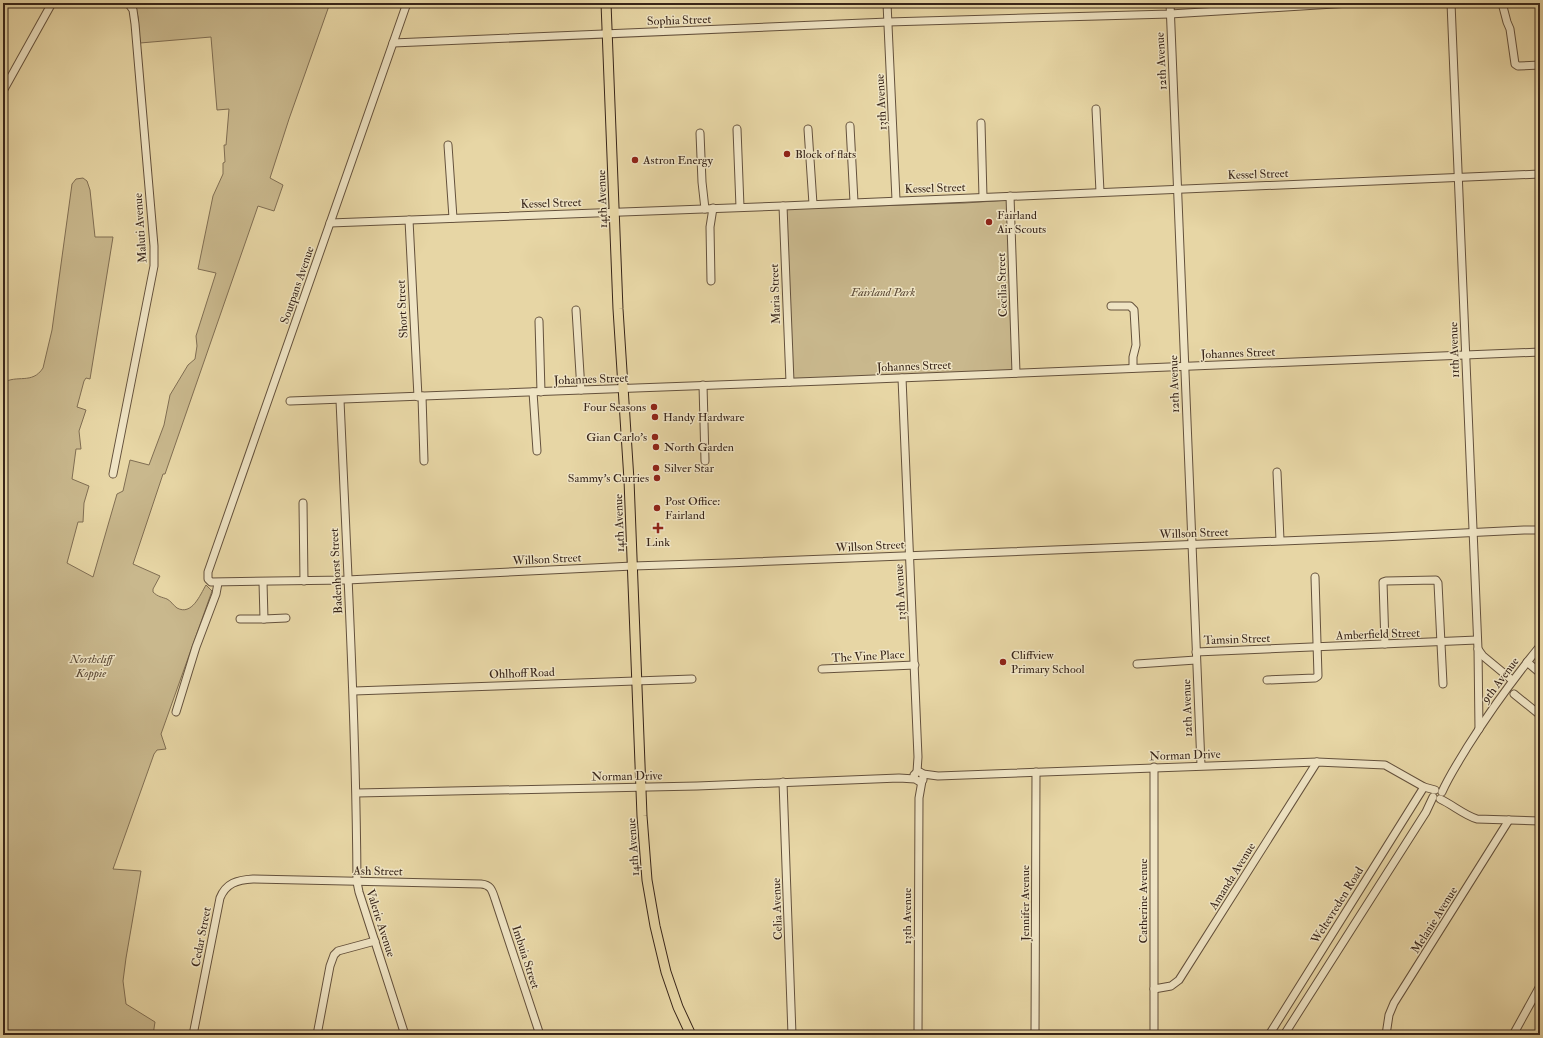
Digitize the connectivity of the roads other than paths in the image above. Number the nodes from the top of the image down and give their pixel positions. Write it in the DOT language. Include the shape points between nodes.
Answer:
graph roads {
  1 [pos="52,3"];
  2 [pos="128,3"];
  3 [pos="407,3"];
  4 [pos="606,3"];
  5 [pos="887,3"];
  6 [pos="1170,3"];
  7 [pos="1350,3"];
  8 [pos="1451,3"];
  9 [pos="1502,3"];
  10 [pos="1170,14"];
  11 [pos="888,22"];
  12 [pos="607,34"];
  13 [pos="393,43"];
  14 [pos="1540,65"];
  15 [pos="3,91"];
  16 [pos="1096,109"];
  17 [pos="981,123"];
  18 [pos="850,126"];
  19 [pos="737,129"];
  20 [pos="808,129"];
  21 [pos="700,133"];
  22 [pos="448,145"];
  23 [pos="1540,174"];
  24 [pos="1459,177"];
  25 [pos="1178,189"];
  26 [pos="1100,192"];
  27 [pos="1010,196"];
  28 [pos="983,197"];
  29 [pos="896,200"];
  30 [pos="854,202"];
  31 [pos="812,204"];
  32 [pos="783,206"];
  33 [pos="740,207"];
  34 [pos="713,208"];
  35 [pos="705,209"];
  36 [pos="614,211"];
  37 [pos="453,218"];
  38 [pos="409,220"];
  39 [pos="330,223"];
  40 [pos="711,281"];
  41 [pos="1111,306"];
  42 [pos="576,310"];
  43 [pos="539,321"];
  44 [pos="1540,352"];
  45 [pos="1466,354"];
  46 [pos="1185,366"];
  47 [pos="1133,368"];
  48 [pos="1016,373"];
  49 [pos="902,378"];
  50 [pos="790,382"];
  51 [pos="704,385"];
  52 [pos="623,389"];
  53 [pos="581,390"];
  54 [pos="537,392"];
  55 [pos="420,396"];
  56 [pos="340,400"];
  57 [pos="290,401"];
  58 [pos="537,451"];
  59 [pos="424,461"];
  60 [pos="705,461"];
  61 [pos="1277,472"];
  62 [pos="112,474"];
  63 [pos="303,503"];
  64 [pos="1540,530"];
  65 [pos="1473,532"];
  66 [pos="1280,540"];
  67 [pos="1191,544"];
  68 [pos="910,555"];
  69 [pos="633,566"];
  70 [pos="1316,577"];
  71 [pos="348,580"];
  72 [pos="304,581"];
  73 [pos="262,582"];
  74 [pos="218,583"];
  75 [pos="286,618"];
  76 [pos="240,619"];
  77 [pos="264,619"];
  78 [pos="1478,640"];
  79 [pos="1440,642"];
  80 [pos="1385,644"];
  81 [pos="1540,646"];
  82 [pos="1318,647"];
  83 [pos="1280,648"];
  84 [pos="1478,649"];
  85 [pos="1196,652"];
  86 [pos="1196,660"];
  87 [pos="1527,662"];
  88 [pos="915,664"];
  89 [pos="1137,664"];
  90 [pos="822,669"];
  91 [pos="1540,673"];
  92 [pos="692,679"];
  93 [pos="638,680"];
  94 [pos="1267,680"];
  95 [pos="1512,680"];
  96 [pos="1443,684"];
  97 [pos="354,691"];
  98 [pos="1514,694"];
  99 [pos="176,712"];
  100 [pos="1540,715"];
  101 [pos="1479,729"];
  102 [pos="355,742"];
  103 [pos="1317,762"];
  104 [pos="1200,765"];
  105 [pos="1154,767"];
  106 [pos="1036,772"];
  107 [pos="919,777"];
  108 [pos="783,782"];
  109 [pos="642,787"];
  110 [pos="1425,787"];
  111 [pos="357,793"];
  112 [pos="1438,795"];
  113 [pos="1508,820"];
  114 [pos="1540,821"];
  115 [pos="267,880"];
  116 [pos="357,882"];
  117 [pos="489,886"];
  118 [pos="375,941"];
  119 [pos="1540,986"];
  120 [pos="1154,989"];
  121 [pos="193,1035"];
  122 [pos="317,1035"];
  123 [pos="405,1035"];
  124 [pos="540,1035"];
  125 [pos="691,1035"];
  126 [pos="792,1035"];
  127 [pos="918,1035"];
  128 [pos="1035,1035"];
  129 [pos="1154,1035"];
  130 [pos="1269,1035"];
  131 [pos="1284,1035"];
  132 [pos="1386,1035"];
  133 [pos="1514,1035"];
  1 -- 15 [label="street"];
  2 -- 62 [label="street, Maluti Avenue" via="135,24 154,266"];
  3 -- 13 [label="street, Soutpans Avenue"];
  4 -- 12 [label="main road, 14th Avenue"];
  5 -- 11 [label="street, 13th Avenue"];
  6 -- 10 [label="street, 12th Avenue"];
  7 -- 10 [label="street, Sophia Street"];
  8 -- 24 [label="street, 11th Avenue"];
  9 -- 14 [label="street" via="1510,29 1515,64"];
  10 -- 11 [label="street, Sophia Street"];
  10 -- 25 [label="street, 12th Avenue"];
  11 -- 12 [label="street, Sophia Street"];
  11 -- 29 [label="street, 13th Avenue"];
  12 -- 13 [label="street, Sophia Street"];
  12 -- 36 [label="main road, 14th Avenue"];
  13 -- 39 [label="street, Soutpans Avenue"];
  16 -- 26 [label="street"];
  17 -- 28 [label="street"];
  18 -- 30 [label="street"];
  19 -- 33 [label="street"];
  20 -- 31 [label="street"];
  21 -- 35 [label="street"];
  22 -- 37 [label="street"];
  23 -- 24 [label="street, Kessel Street"];
  24 -- 25 [label="street, Kessel Street"];
  24 -- 45 [label="street, 11th Avenue"];
  25 -- 26 [label="street, Kessel Street"];
  25 -- 46 [label="street, 12th Avenue"];
  26 -- 27 [label="street, Kessel Street"];
  27 -- 28 [label="street, Kessel Street"];
  27 -- 48 [label="street, Cecilia Street"];
  28 -- 29 [label="street, Kessel Street"];
  29 -- 30 [label="street, Kessel Street"];
  30 -- 31 [label="street, Kessel Street"];
  31 -- 32 [label="street, Kessel Street"];
  32 -- 33 [label="street, Kessel Street"];
  32 -- 50 [label="street, Maria Street"];
  33 -- 34 [label="street, Kessel Street"];
  34 -- 35 [label="street, Kessel Street"];
  34 -- 40 [label="street" via="710,227"];
  35 -- 36 [label="street, Kessel Street"];
  36 -- 37 [label="street, Kessel Street"];
  36 -- 52 [label="main road, 14th Avenue"];
  37 -- 38 [label="street, Kessel Street"];
  38 -- 39 [label="street, Kessel Street"];
  38 -- 55 [label="street, Short Street"];
  39 -- 74 [label="street, Soutpans Avenue" via="207,575 211,582"];
  41 -- 47 [label="street" via="1130,306 1134,310 1136,347"];
  42 -- 53 [label="street"];
  43 -- 54 [label="street"];
  44 -- 45 [label="street, Johannes Street"];
  45 -- 46 [label="street, Johannes Street"];
  45 -- 65 [label="street, 11th Avenue"];
  46 -- 47 [label="street, Johannes Street"];
  46 -- 67 [label="street, 12th Avenue"];
  47 -- 48 [label="street, Johannes Street"];
  48 -- 49 [label="street, Johannes Street"];
  49 -- 50 [label="street, Johannes Street"];
  49 -- 68 [label="street, 13th Avenue"];
  50 -- 51 [label="street, Johannes Street"];
  51 -- 52 [label="street, Johannes Street"];
  51 -- 60 [label="street"];
  52 -- 53 [label="street, Johannes Street"];
  52 -- 69 [label="main road, 14th Avenue"];
  53 -- 54 [label="street, Johannes Street"];
  54 -- 55 [label="street, Johannes Street"];
  54 -- 58 [label="street"];
  55 -- 56 [label="street, Johannes Street"];
  55 -- 59 [label="street, Short Street"];
  56 -- 57 [label="street, Johannes Street"];
  56 -- 71 [label="street, Badenhorst Street"];
  61 -- 66 [label="street"];
  63 -- 72 [label="street"];
  64 -- 65 [label="street, Willson Street"];
  65 -- 66 [label="street, Willson Street"];
  65 -- 78 [label="street, 11th Avenue"];
  66 -- 67 [label="street, Willson Street"];
  67 -- 68 [label="street, Willson Street"];
  67 -- 85 [label="street, 12th Avenue"];
  68 -- 69 [label="street, Willson Street"];
  68 -- 88 [label="street, 13th Avenue"];
  69 -- 71 [label="street, Willson Street"];
  69 -- 93 [label="main road, 14th Avenue"];
  70 -- 82 [label="street"];
  71 -- 72 [label="street, Willson Street"];
  71 -- 97 [label="street, Badenhorst Street"];
  72 -- 73 [label="street, Willson Street"];
  73 -- 74 [label="street, Willson Street"];
  73 -- 77 [label="street"];
  74 -- 99 [label="street"];
  75 -- 77 [label="street"];
  76 -- 77 [label="street"];
  78 -- 79 [label="street, Amberfield Street"];
  78 -- 84 [label="street, 11th Avenue"];
  79 -- 80 [label="street, Amberfield Street"];
  79 -- 80 [label="street" via="1437,581 1384,581"];
  79 -- 96 [label="street"];
  80 -- 82 [label="street, Amberfield Street"];
  81 -- 87 [label="street, 9th Avenue"];
  82 -- 83 [label="street, Amberfield Street"];
  82 -- 94 [label="street" via="1318,677"];
  83 -- 85 [label="street, Tamsin Street"];
  84 -- 95 [label="street"];
  84 -- 101 [label="street, 11th Avenue"];
  85 -- 86 [label="street, 12th Avenue"];
  86 -- 89 [label="street"];
  86 -- 104 [label="street, 12th Avenue"];
  87 -- 91 [label="street"];
  87 -- 95 [label="street, 9th Avenue"];
  88 -- 90 [label="street, The Vine Place"];
  88 -- 107 [label="street, 13th Avenue"];
  92 -- 93 [label="street, Ohlhoff Road"];
  93 -- 97 [label="street, Ohlhoff Road"];
  93 -- 109 [label="main road, 14th Avenue"];
  95 -- 101 [label="street, 9th Avenue"];
  97 -- 102 [label="street, Badenhorst Street"];
  98 -- 100 [label="street"];
  101 -- 112 [label="street, Weltevreden Road"];
  102 -- 111 [label="street, Valerie Avenue"];
  103 -- 104 [label="street, Norman Drive"];
  103 -- 110 [label="street, Norman Drive" via="1385,765"];
  103 -- 120 [label="street, Amanda Avenue" via="1179,980 1171,986"];
  104 -- 105 [label="street, Norman Drive"];
  105 -- 106 [label="street, Norman Drive"];
  105 -- 120 [label="street, Catherine Avenue"];
  106 -- 107 [label="street, Norman Drive"];
  106 -- 128 [label="street, Jennifer Avenue"];
  107 -- 108 [label="street, Norman Drive"];
  107 -- 127 [label="street, 13th Avenue"];
  108 -- 109 [label="street, Norman Drive"];
  108 -- 126 [label="street, Celia Avenue"];
  109 -- 111 [label="street, Norman Drive"];
  109 -- 125 [label="main road, 14th Avenue" via="647,880 655,926 670,984"];
  110 -- 112 [label="street, Norman Drive"];
  110 -- 130 [label="street, Weltevreden Road"];
  111 -- 116 [label="street, Valerie Avenue"];
  112 -- 113 [label="street, Norman Drive" via="1477,819"];
  112 -- 131 [label="street, Weltevreden Road"];
  113 -- 114 [label="street, Norman Drive"];
  113 -- 132 [label="street, Melanie Avenue" via="1394,1003"];
  115 -- 116 [label="street, Ash Street"];
  115 -- 121 [label="street, Cedar Street" via="237,881 229,884 223,891"];
  116 -- 117 [label="street, Ash Street"];
  116 -- 118 [label="street, Valerie Avenue"];
  117 -- 124 [label="street, Imbuia Street"];
  118 -- 122 [label="street" via="341,950 334,955"];
  118 -- 123 [label="street, Valerie Avenue"];
  119 -- 133 [label="street"];
  120 -- 129 [label="street, Catherine Avenue"];
}
